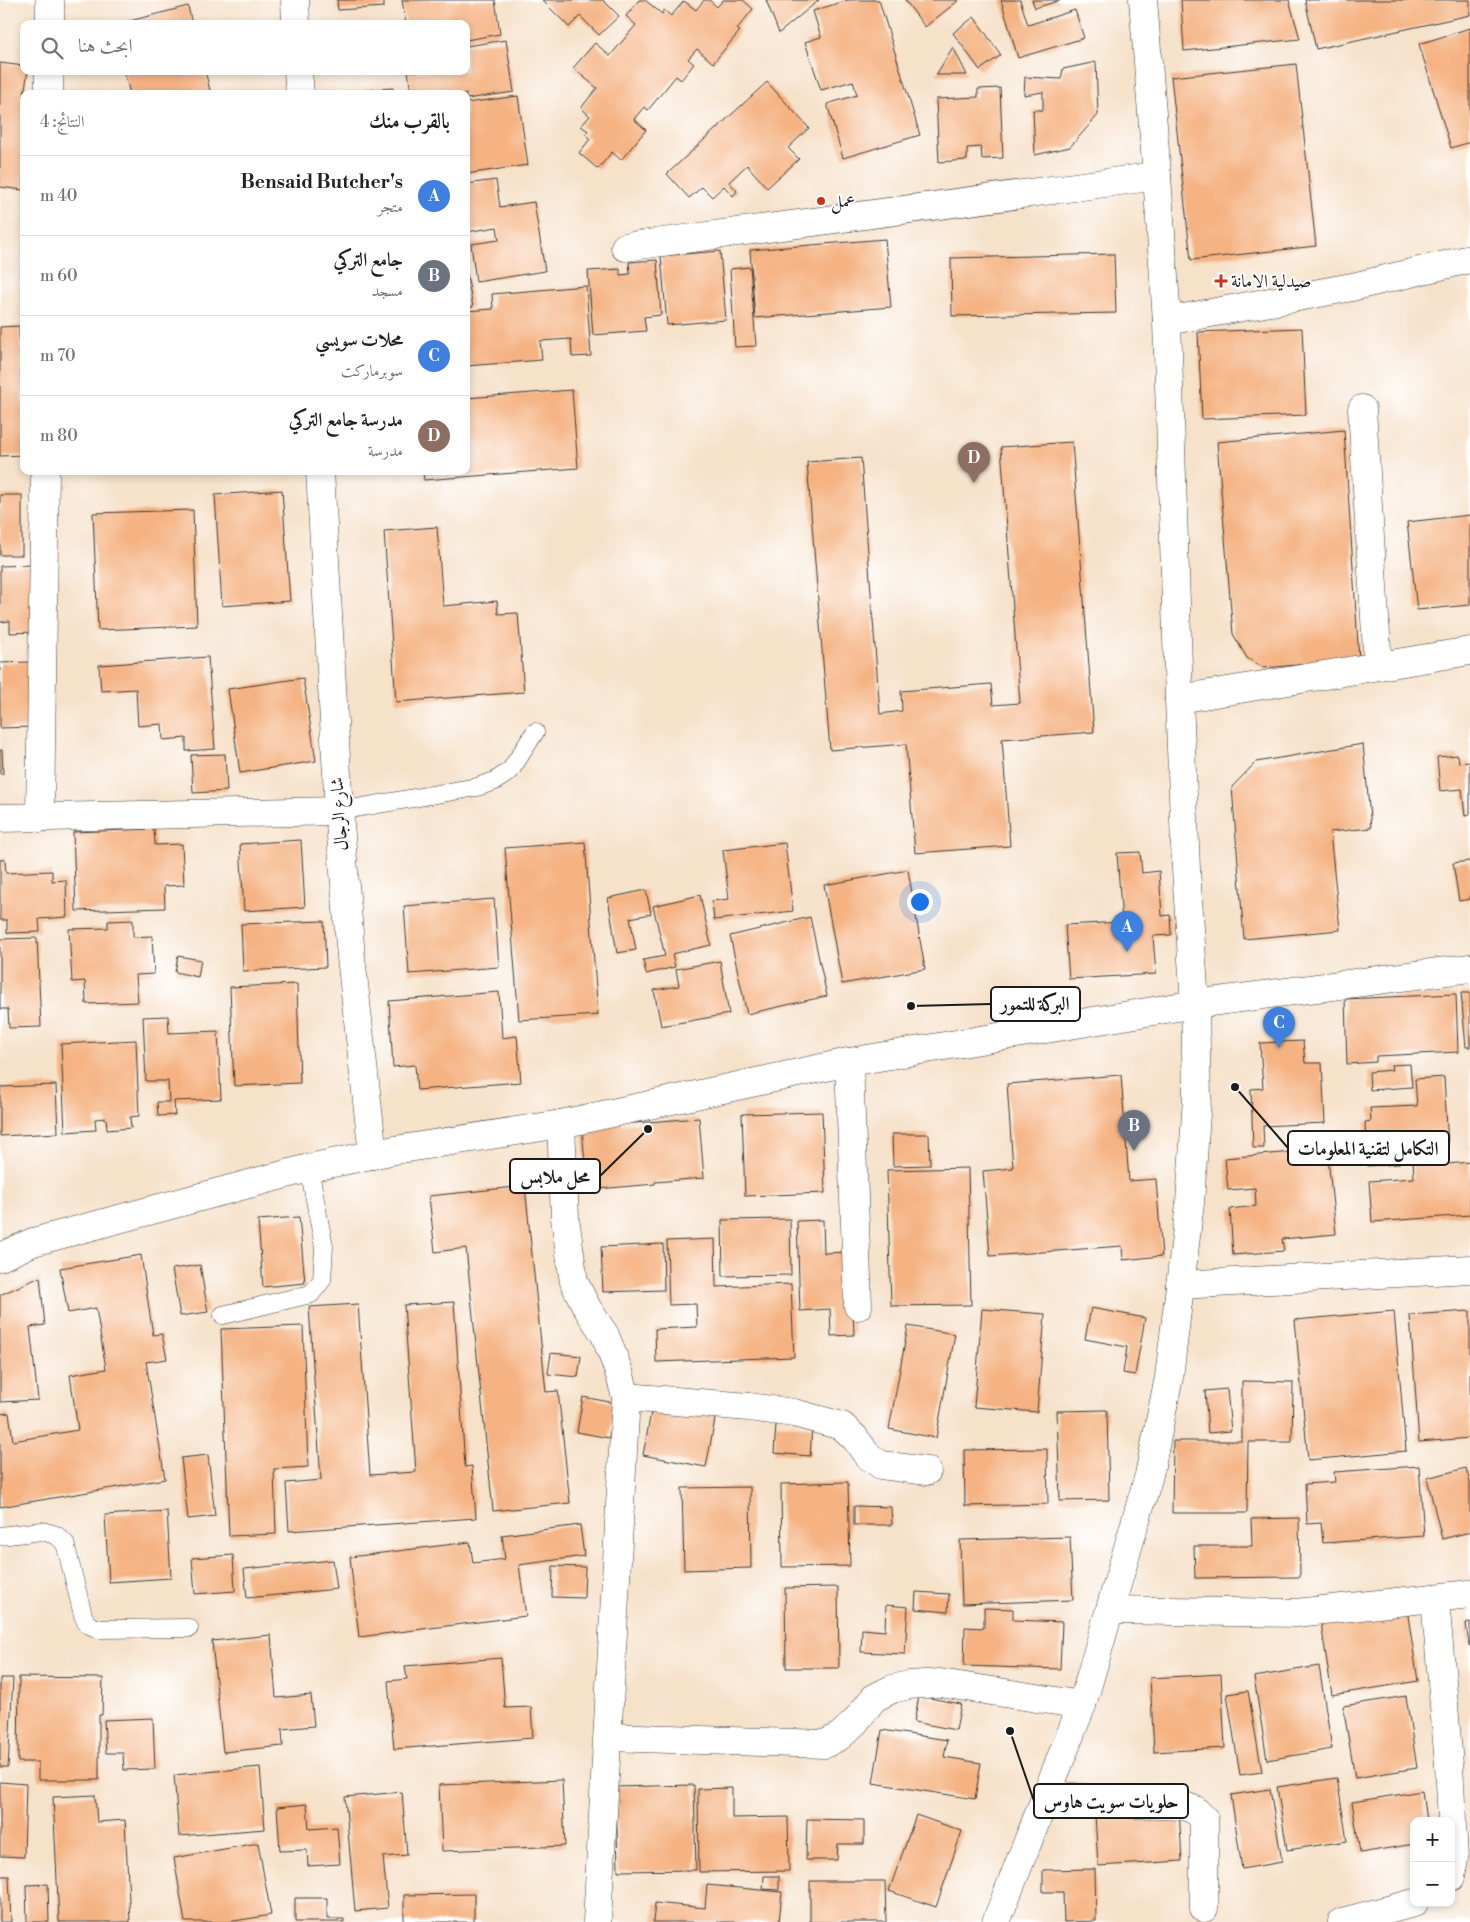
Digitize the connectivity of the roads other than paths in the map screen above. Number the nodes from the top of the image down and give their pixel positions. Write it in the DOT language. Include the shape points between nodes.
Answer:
graph roads {
  1 [pos="50,0"];
  2 [pos="295,0"];
  3 [pos="1143,0"];
  4 [pos="50,20"];
  5 [pos="296,20"];
  6 [pos="49,75"];
  7 [pos="298,75"];
  8 [pos="49,90"];
  9 [pos="300,90"];
  10 [pos="1157,176"];
  11 [pos="625,247"];
  12 [pos="1470,259"];
  13 [pos="1167,322"];
  14 [pos="1362,409"];
  15 [pos="44,475"];
  16 [pos="320,475"];
  17 [pos="1470,651"];
  18 [pos="1378,666"];
  19 [pos="1179,699"];
  20 [pos="535,732"];
  21 [pos="338,812"];
  22 [pos="0,818"];
  23 [pos="40,818"];
  24 [pos="1470,968"];
  25 [pos="1195,1004"];
  26 [pos="849,1062"];
  27 [pos="561,1124"];
  28 [pos="372,1155"];
  29 [pos="309,1168"];
  30 [pos="0,1257"];
  31 [pos="1470,1269"];
  32 [pos="1180,1284"];
  33 [pos="858,1306"];
  34 [pos="222,1315"];
  35 [pos="626,1397"];
  36 [pos="927,1471"];
  37 [pos="0,1536"];
  38 [pos="1470,1594"];
  39 [pos="1435,1598"];
  40 [pos="1110,1610"];
  41 [pos="188,1628"];
  42 [pos="1082,1705"];
  43 [pos="608,1737"];
  44 [pos="1047,1794"];
  45 [pos="1453,1862"];
  46 [pos="1410,1904"];
  47 [pos="1204,1908"];
  48 [pos="598,1922"];
  49 [pos="996,1922"];
  50 [pos="1342,1922"];
  1 -- 4 [label="street"];
  2 -- 5 [label="street"];
  3 -- 10 [label="street"];
  6 -- 8 [label="street"];
  7 -- 9 [label="street"];
  10 -- 11 [label="street"];
  10 -- 13 [label="street"];
  12 -- 13 [label="street" via="1352,287"];
  13 -- 19 [label="street"];
  14 -- 18 [label="street"];
  15 -- 23 [label="street"];
  16 -- 21 [label="street, شارع الرجال"];
  17 -- 18 [label="street"];
  18 -- 19 [label="street"];
  19 -- 25 [label="street"];
  20 -- 21 [label="lane" via="510,771 495,781"];
  21 -- 23 [label="street"];
  21 -- 28 [label="street, شارع الرجال"];
  22 -- 23 [label="street"];
  24 -- 25 [label="street"];
  25 -- 26 [label="street"];
  25 -- 32 [label="street" via="1197,1098 1190,1204"];
  26 -- 27 [label="street"];
  26 -- 33 [label="street"];
  27 -- 28 [label="street"];
  27 -- 35 [label="street" via="564,1218 574,1282 605,1335"];
  28 -- 29 [label="street"];
  29 -- 30 [label="street" via="33,1242"];
  29 -- 34 [label="lane" via="324,1247 322,1280 311,1294"];
  31 -- 32 [label="street"];
  32 -- 40 [label="street" via="1169,1377 1149,1476"];
  35 -- 36 [label="street" via="794,1414 842,1426 866,1455 881,1465"];
  35 -- 43 [label="street"];
  37 -- 41 [label="lane" via="42,1532 56,1535 65,1543 87,1624 99,1629"];
  38 -- 39 [label="street"];
  39 -- 40 [label="street" via="1296,1614"];
  39 -- 45 [label="street"];
  40 -- 42 [label="street"];
  42 -- 43 [label="street" via="940,1683 909,1685 874,1698 855,1722 825,1744"];
  42 -- 44 [label="street"];
  43 -- 48 [label="street"];
  44 -- 47 [label="street" via="1184,1806 1196,1810 1204,1818"];
  44 -- 49 [label="street"];
  46 -- 50 [label="street"];
}
